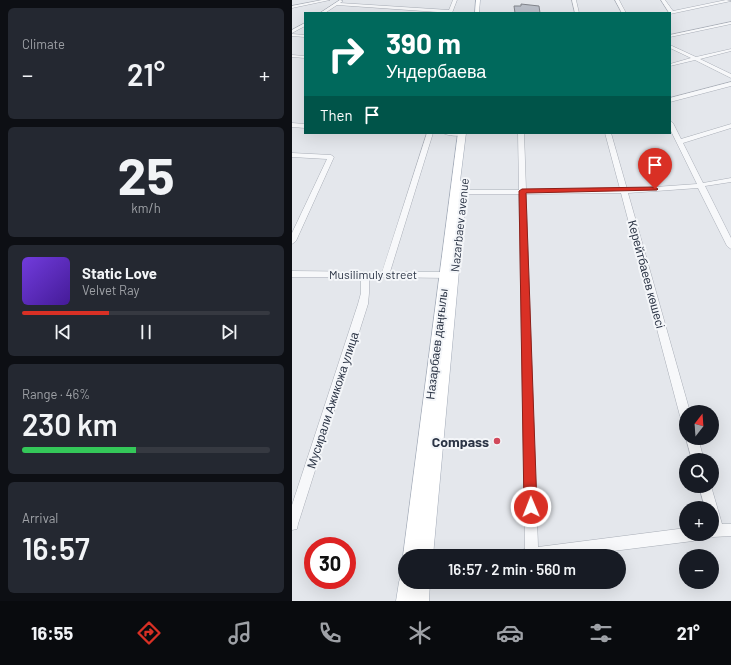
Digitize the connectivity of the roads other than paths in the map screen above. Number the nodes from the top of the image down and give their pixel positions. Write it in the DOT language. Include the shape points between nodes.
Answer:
graph roads {
  1 [pos="328,0"];
  2 [pos="342,0"];
  3 [pos="455,0"];
  4 [pos="478,0"];
  5 [pos="482,0"];
  6 [pos="574,0"];
  7 [pos="617,0"];
  8 [pos="663,0"];
  9 [pos="706,0"];
  10 [pos="731,0"];
  11 [pos="336,4"];
  12 [pos="709,4"];
  13 [pos="292,7"];
  14 [pos="421,11"];
  15 [pos="324,12"];
  16 [pos="450,12"];
  17 [pos="476,12"];
  18 [pos="481,12"];
  19 [pos="577,12"];
  20 [pos="623,12"];
  21 [pos="670,12"];
  22 [pos="671,13"];
  23 [pos="731,22"];
  24 [pos="304,25"];
  25 [pos="292,32"];
  26 [pos="292,35"];
  27 [pos="304,36"];
  28 [pos="671,36"];
  29 [pos="671,47"];
  30 [pos="731,50"];
  31 [pos="292,56"];
  32 [pos="304,57"];
  33 [pos="694,59"];
  34 [pos="671,65"];
  35 [pos="731,76"];
  36 [pos="731,84"];
  37 [pos="671,100"];
  38 [pos="292,125"];
  39 [pos="671,125"];
  40 [pos="304,126"];
  41 [pos="731,126"];
  42 [pos="430,134"];
  43 [pos="464,134"];
  44 [pos="521,134"];
  45 [pos="608,134"];
  46 [pos="679,142"];
  47 [pos="292,155"];
  48 [pos="731,180"];
  49 [pos="701,186"];
  50 [pos="624,190"];
  51 [pos="522,191"];
  52 [pos="458,192"];
  53 [pos="292,241"];
  54 [pos="731,246"];
  55 [pos="292,274"];
  56 [pos="365,274"];
  57 [pos="385,274"];
  58 [pos="449,275"];
  59 [pos="683,405"];
  60 [pos="292,524"];
  61 [pos="731,530"];
  62 [pos="719,531"];
  63 [pos="679,536"];
  64 [pos="412,549"];
  65 [pos="426,549"];
  66 [pos="527,549"];
  67 [pos="574,549"];
  68 [pos="406,589"];
  69 [pos="421,589"];
  70 [pos="405,601"];
  71 [pos="420,601"];
  1 -- 13 [label="street"];
  2 -- 11 [label="street"];
  3 -- 16 [label="street"];
  4 -- 17 [label="main road"];
  5 -- 18 [label="main road"];
  6 -- 19 [label="street"];
  7 -- 20 [label="street"];
  8 -- 21 [label="street"];
  9 -- 12 [label="street"];
  10 -- 12 [label="street"];
  11 -- 14 [label="street"];
  11 -- 15 [label="street"];
  12 -- 22 [label="street"];
  14 -- 16 [label="street"];
  23 -- 28 [label="street"];
  24 -- 25 [label="street"];
  26 -- 27 [label="street"];
  29 -- 33 [label="street"];
  30 -- 33 [label="street"];
  31 -- 32 [label="street"];
  33 -- 34 [label="street"];
  33 -- 35 [label="street"];
  36 -- 37 [label="street"];
  38 -- 40 [label="street"];
  39 -- 46 [label="street"];
  41 -- 46 [label="street"];
  42 -- 57 [label="street"];
  43 -- 52 [label="main road, Nazarbaev avenue"];
  44 -- 51 [label="street"];
  45 -- 50 [label="street, Керейтбаеев көшесі"];
  46 -- 49 [label="street"];
  47 -- 53 [label="street" via="331,157"];
  48 -- 49 [label="street"];
  49 -- 50 [label="street"];
  49 -- 54 [label="street"];
  50 -- 51 [label="street"];
  50 -- 59 [label="street, Керейтбаеев көшесі"];
  51 -- 52 [label="street"];
  51 -- 66 [label="street"];
  52 -- 58 [label="main road, Nazarbaev avenue"];
  55 -- 56 [label="street, Musilimuly street"];
  56 -- 57 [label="street, Musilimuly street"];
  56 -- 60 [label="street, Мусирали Ажикожа улица" via="363,304"];
  57 -- 58 [label="street, Musilimuly street"];
  58 -- 64 [label="main road, Назарбаев даңғылы"];
  58 -- 65 [label="main road, Nazarbaev avenue"];
  61 -- 62 [label="street"];
  63 -- 67 [label="street"];
  68 -- 70 [label="main road"];
  69 -- 71 [label="main road"];
}
